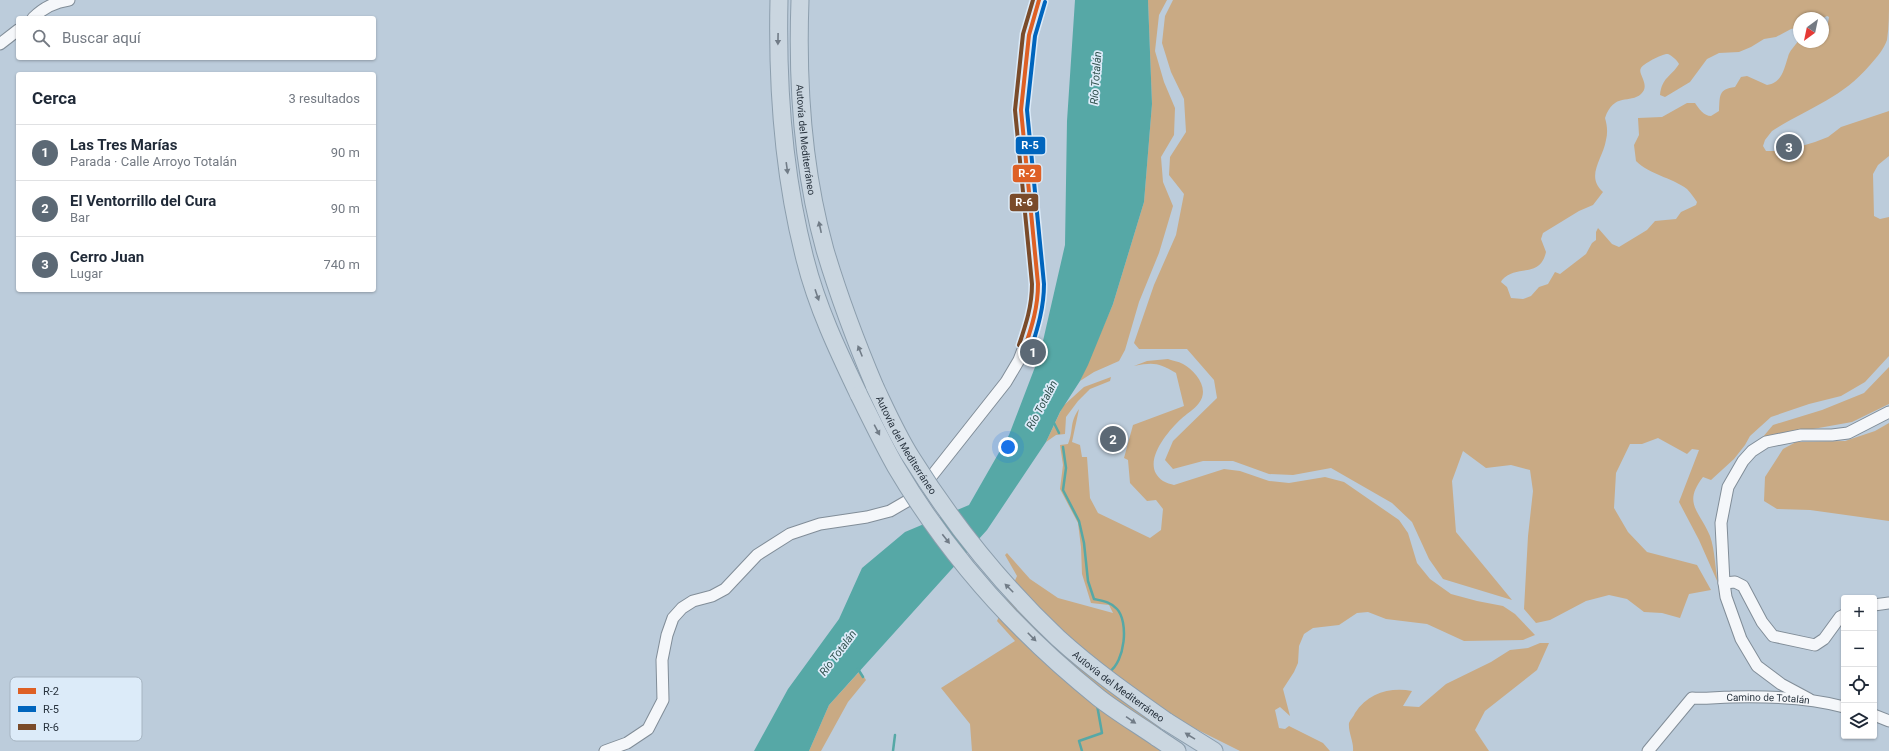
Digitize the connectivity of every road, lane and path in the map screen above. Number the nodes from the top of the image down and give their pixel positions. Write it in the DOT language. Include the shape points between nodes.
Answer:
graph roads {
  1 [pos="69,0"];
  2 [pos="779,0"];
  3 [pos="800,0"];
  4 [pos="1039,0"];
  5 [pos="36,16"];
  6 [pos="16,32"];
  7 [pos="0,44"];
  8 [pos="1889,412"];
  9 [pos="1724,583"];
  10 [pos="1889,604"];
  11 [pos="1877,605"];
  12 [pos="1841,616"];
  13 [pos="1809,699"];
  14 [pos="1841,706"];
  15 [pos="1877,716"];
  16 [pos="1889,721"];
  17 [pos="605,751"];
  18 [pos="1177,751"];
  19 [pos="1214,751"];
  20 [pos="1648,751"];
  1 -- 5 [label="street" via="58,1"];
  2 -- 18 [label="highway, Autovía del Mediterráneo, one-way, bridge" via="777,57 782,135 805,261 829,330 896,467 985,591 1099,698"];
  19 -- 3 [label="highway, Autovía del Mediterráneo, one-way, bridge" via="1111,682 1059,638 1002,581 950,515 910,456 874,387 847,319 825,248 812,189 804,131 798,48"];
  4 -- 17 [label="street" via="1029,35 1021,110 1038,302 1020,360 1006,382 923,487 909,500 890,511 820,524 790,534 757,555 725,589 682,608 673,618 667,635 662,660 663,700 648,729 627,743"];
  6 -- 7 [label="street"];
  8 -- 9 [label="street" via="1848,433 1787,437 1766,442 1752,451 1728,487 1723,507 1721,523"];
  9 -- 12 [label="street" via="1735,582 1742,586 1773,636 1815,645 1824,639"];
  9 -- 13 [label="street" via="1726,597 1741,638 1757,666 1781,684"];
  10 -- 11 [label="street"];
  13 -- 14 [label="street, Camino de Totalán"];
  13 -- 20 [label="street, Camino de Totalán" via="1692,698"];
  15 -- 16 [label="street"];
}
